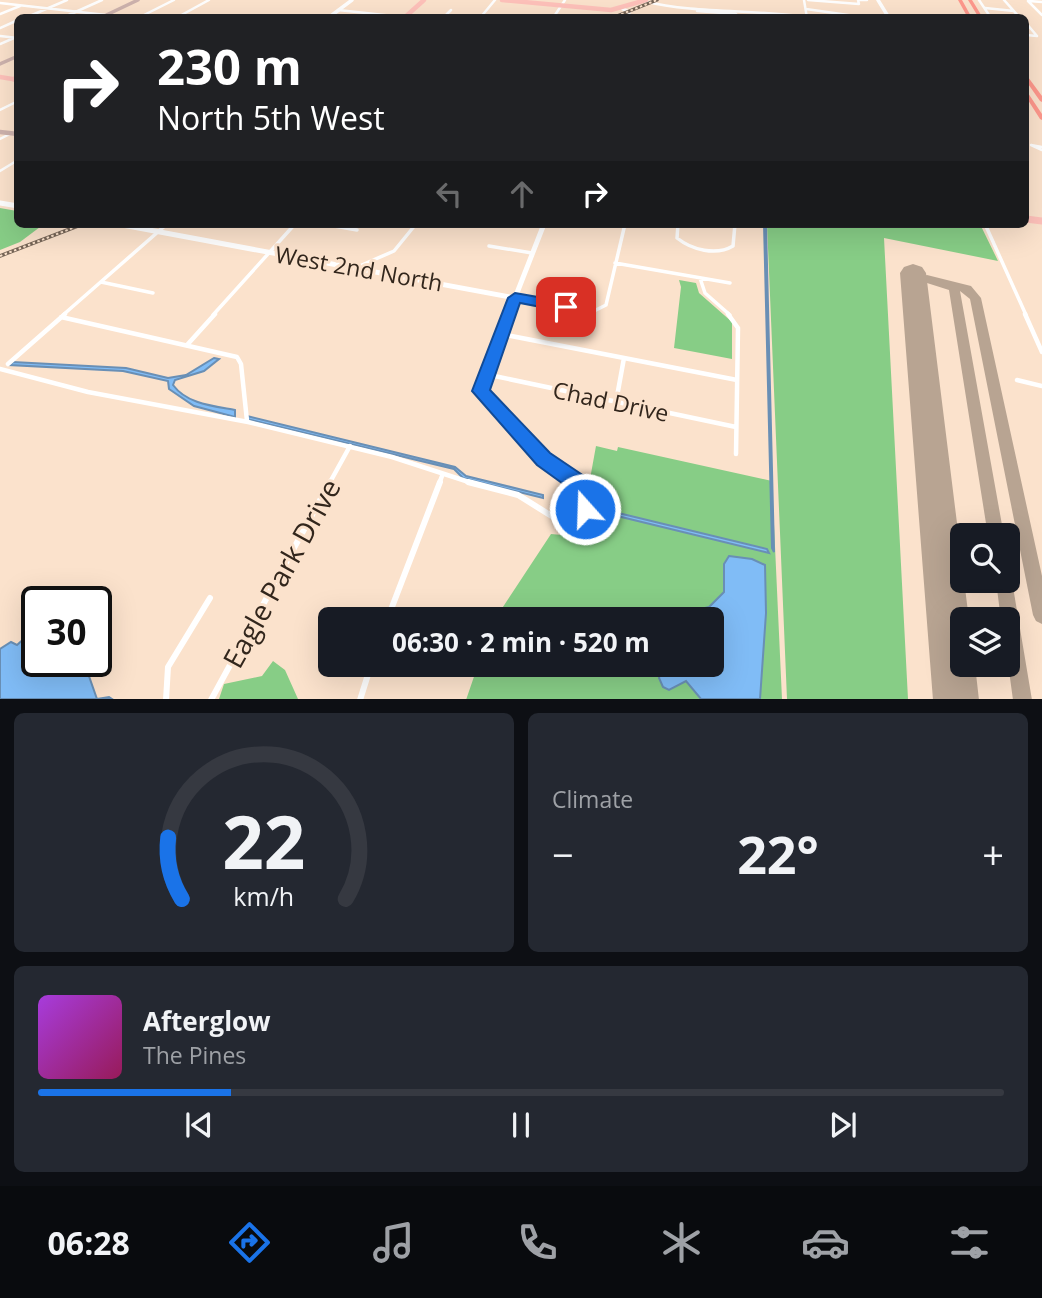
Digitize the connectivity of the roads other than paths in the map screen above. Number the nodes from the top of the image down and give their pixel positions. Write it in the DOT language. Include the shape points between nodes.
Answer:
graph roads {
  1 [pos="66,0"];
  2 [pos="102,0"];
  3 [pos="138,0"];
  4 [pos="174,0"];
  5 [pos="209,0"];
  6 [pos="352,0"];
  7 [pos="424,0"];
  8 [pos="495,0"];
  9 [pos="502,0"];
  10 [pos="565,0"];
  11 [pos="643,0"];
  12 [pos="806,0"];
  13 [pos="867,0"];
  14 [pos="979,0"];
  15 [pos="1004,0"];
  16 [pos="1028,1"];
  17 [pos="1042,2"];
  18 [pos="0,4"];
  19 [pos="561,5"];
  20 [pos="20,6"];
  21 [pos="694,6"];
  22 [pos="46,8"];
  23 [pos="985,8"];
  24 [pos="623,9"];
  25 [pos="806,9"];
  26 [pos="338,10"];
  27 [pos="451,10"];
  28 [pos="697,11"];
  29 [pos="1014,11"];
  30 [pos="76,12"];
  31 [pos="0,14"];
  32 [pos="33,14"];
  33 [pos="71,14"];
  34 [pos="96,14"];
  35 [pos="108,14"];
  36 [pos="146,14"];
  37 [pos="183,14"];
  38 [pos="333,14"];
  39 [pos="376,14"];
  40 [pos="408,14"];
  41 [pos="447,14"];
  42 [pos="483,14"];
  43 [pos="555,14"];
  44 [pos="629,14"];
  45 [pos="697,14"];
  46 [pos="736,14"];
  47 [pos="788,14"];
  48 [pos="807,14"];
  49 [pos="841,14"];
  50 [pos="989,14"];
  51 [pos="1017,14"];
  52 [pos="1042,15"];
  53 [pos="1029,27"];
  54 [pos="1029,35"];
  55 [pos="1029,82"];
  56 [pos="1029,99"];
  57 [pos="1042,99"];
  58 [pos="1042,119"];
  59 [pos="0,132"];
  60 [pos="11,133"];
  61 [pos="14,133"];
  62 [pos="0,139"];
  63 [pos="140,228"];
  64 [pos="162,228"];
  65 [pos="291,228"];
  66 [pos="346,228"];
  67 [pos="413,228"];
  68 [pos="542,228"];
  69 [pos="624,228"];
  70 [pos="678,228"];
  71 [pos="734,228"];
  72 [pos="987,228"];
  73 [pos="357,230"];
  74 [pos="158,231"];
  75 [pos="489,246"];
  76 [pos="270,252"];
  77 [pos="533,253"];
  78 [pos="615,263"];
  79 [pos="355,268"];
  80 [pos="700,278"];
  81 [pos="101,282"];
  82 [pos="730,283"];
  83 [pos="153,293"];
  84 [pos="515,298"];
  85 [pos="61,317"];
  86 [pos="501,334"];
  87 [pos="187,345"];
  88 [pos="1042,352"];
  89 [pos="624,358"];
  90 [pos="8,364"];
  91 [pos="0,369"];
  92 [pos="485,374"];
  93 [pos="737,380"];
  94 [pos="1017,380"];
  95 [pos="1042,386"];
  96 [pos="616,402"];
  97 [pos="248,422"];
  98 [pos="736,427"];
  99 [pos="350,446"];
  100 [pos="736,454"];
  101 [pos="442,476"];
  102 [pos="210,598"];
  103 [pos="392,607"];
  104 [pos="367,677"];
  105 [pos="166,699"];
  106 [pos="211,699"];
  107 [pos="360,699"];
  1 -- 22 [label="street"];
  2 -- 30 [label="street"];
  3 -- 35 [label="main road"];
  4 -- 36 [label="street"];
  5 -- 37 [label="street"];
  6 -- 26 [label="street"];
  7 -- 40 [label="main road"];
  8 -- 42 [label="street"];
  9 -- 19 [label="main road"];
  10 -- 19 [label="street"];
  11 -- 21 [label="street" via="664,6"];
  11 -- 24 [label="main road"];
  12 -- 13 [label="street" via="859,4"];
  12 -- 25 [label="street"];
  14 -- 23 [label="street"];
  15 -- 29 [label="street"];
  16 -- 17 [label="street"];
  16 -- 52 [label="street"];
  18 -- 20 [label="street"];
  19 -- 24 [label="main road"];
  19 -- 43 [label="street"];
  20 -- 22 [label="street"];
  20 -- 31 [label="street"];
  21 -- 28 [label="street"];
  21 -- 47 [label="street"];
  22 -- 30 [label="street"];
  22 -- 32 [label="street"];
  23 -- 29 [label="street"];
  23 -- 50 [label="street"];
  24 -- 44 [label="street"];
  25 -- 48 [label="street"];
  25 -- 49 [label="street"];
  26 -- 38 [label="street"];
  26 -- 39 [label="street"];
  27 -- 41 [label="street"];
  28 -- 45 [label="street"];
  28 -- 46 [label="street"];
  29 -- 51 [label="street"];
  30 -- 33 [label="street"];
  30 -- 34 [label="street"];
  53 -- 54 [label="street" via="1037,36"];
  55 -- 57 [label="highway"];
  56 -- 58 [label="highway"];
  59 -- 60 [label="main road"];
  60 -- 61 [label="main road"];
  60 -- 62 [label="street"];
  63 -- 74 [label="street, West 2nd North"];
  64 -- 74 [label="street"];
  65 -- 76 [label="street"];
  66 -- 73 [label="street"];
  67 -- 79 [label="street" via="394,251"];
  68 -- 77 [label="street"];
  69 -- 78 [label="street"];
  70 -- 71 [label="street" via="682,243 707,249 731,248"];
  72 -- 88 [label="street"];
  74 -- 76 [label="street, West 2nd North"];
  74 -- 81 [label="street"];
  75 -- 77 [label="street"];
  76 -- 79 [label="street, West 2nd North"];
  76 -- 87 [label="street"];
  77 -- 84 [label="street"];
  78 -- 80 [label="street"];
  78 -- 84 [label="street, West 2nd North" via="601,310"];
  79 -- 84 [label="street, West 2nd North"];
  80 -- 82 [label="street"];
  80 -- 93 [label="street" via="705,293 737,323"];
  81 -- 83 [label="street"];
  81 -- 85 [label="street"];
  84 -- 86 [label="street"];
  85 -- 87 [label="street"];
  85 -- 90 [label="street"];
  86 -- 89 [label="street"];
  86 -- 92 [label="street"];
  87 -- 97 [label="street" via="237,357"];
  89 -- 93 [label="street"];
  89 -- 96 [label="street"];
  91 -- 97 [label="street"];
  92 -- 96 [label="street, Chad Drive"];
  92 -- 101 [label="street" via="483,396 543,459 583,486 585,509 573,520 558,520 518,495"];
  93 -- 98 [label="street"];
  94 -- 95 [label="street"];
  96 -- 98 [label="street, Chad Drive"];
  97 -- 99 [label="street"];
  98 -- 100 [label="street"];
  99 -- 101 [label="street"];
  99 -- 106 [label="street, Eagle Park Drive"];
  101 -- 103 [label="street"];
  102 -- 105 [label="street" via="168,667"];
  104 -- 107 [label="street"];
}
